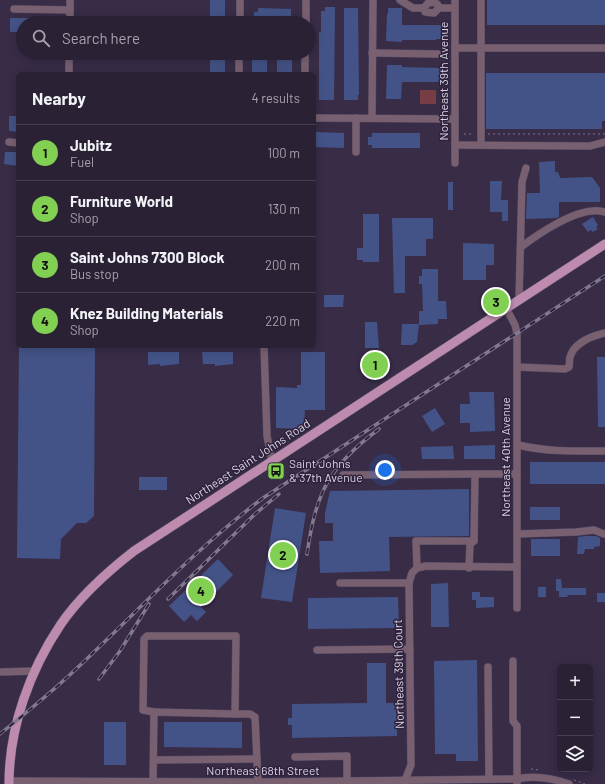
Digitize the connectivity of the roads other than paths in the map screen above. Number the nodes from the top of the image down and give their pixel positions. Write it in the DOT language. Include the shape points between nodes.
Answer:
graph roads {
  1 [pos="70,0"];
  2 [pos="240,0"];
  3 [pos="306,0"];
  4 [pos="372,0"];
  5 [pos="400,0"];
  6 [pos="455,0"];
  7 [pos="481,0"];
  8 [pos="455,8"];
  9 [pos="14,9"];
  10 [pos="70,10"];
  11 [pos="70,16"];
  12 [pos="240,16"];
  13 [pos="306,16"];
  14 [pos="455,48"];
  15 [pos="481,48"];
  16 [pos="605,48"];
  17 [pos="372,53"];
  18 [pos="438,54"];
  19 [pos="69,60"];
  20 [pos="239,60"];
  21 [pos="305,60"];
  22 [pos="68,72"];
  23 [pos="239,72"];
  24 [pos="305,72"];
  25 [pos="316,118"];
  26 [pos="356,118"];
  27 [pos="372,118"];
  28 [pos="455,119"];
  29 [pos="9,142"];
  30 [pos="605,142"];
  31 [pos="16,143"];
  32 [pos="455,145"];
  33 [pos="481,145"];
  34 [pos="356,152"];
  35 [pos="455,163"];
  36 [pos="526,168"];
  37 [pos="605,212"];
  38 [pos="605,244"];
  39 [pos="521,247"];
  40 [pos="519,300"];
  41 [pos="506,308"];
  42 [pos="605,333"];
  43 [pos="264,348"];
  44 [pos="517,368"];
  45 [pos="518,445"];
  46 [pos="605,452"];
  47 [pos="272,461"];
  48 [pos="475,474"];
  49 [pos="517,474"];
  50 [pos="343,475"];
  51 [pos="517,534"];
  52 [pos="604,534"];
  53 [pos="474,541"];
  54 [pos="517,567"];
  55 [pos="417,568"];
  56 [pos="469,568"];
  57 [pos="340,583"];
  58 [pos="409,583"];
  59 [pos="517,608"];
  60 [pos="410,649"];
  61 [pos="317,650"];
  62 [pos="513,660"];
  63 [pos="488,667"];
  64 [pos="35,671"];
  65 [pos="0,672"];
  66 [pos="154,712"];
  67 [pos="235,714"];
  68 [pos="295,757"];
  69 [pos="257,759"];
  70 [pos="154,760"];
  71 [pos="489,779"];
  72 [pos="347,781"];
  73 [pos="153,782"];
  74 [pos="258,782"];
  75 [pos="356,782"];
  76 [pos="404,782"];
  77 [pos="465,782"];
  78 [pos="517,782"];
  79 [pos="9,783"];
  80 [pos="125,783"];
  81 [pos="200,783"];
  82 [pos="246,783"];
  83 [pos="329,783"];
  84 [pos="569,784"];
  1 -- 10 [label="street"];
  2 -- 12 [label="street"];
  3 -- 13 [label="street"];
  4 -- 17 [label="street"];
  5 -- 8 [label="street" via="413,8 424,8 431,2 436,3 439,8"];
  6 -- 8 [label="street, Northeast 39th Avenue"];
  7 -- 15 [label="street"];
  8 -- 14 [label="street, Northeast 39th Avenue"];
  9 -- 10 [label="street"];
  10 -- 11 [label="street"];
  14 -- 15 [label="street"];
  14 -- 28 [label="street, Northeast 39th Avenue"];
  15 -- 16 [label="street"];
  15 -- 33 [label="street"];
  17 -- 18 [label="street"];
  17 -- 27 [label="street"];
  19 -- 22 [label="street"];
  20 -- 23 [label="street"];
  21 -- 24 [label="street"];
  25 -- 26 [label="street"];
  26 -- 27 [label="street"];
  26 -- 34 [label="street"];
  27 -- 28 [label="street"];
  28 -- 32 [label="street, Northeast 39th Avenue"];
  29 -- 31 [label="street"];
  30 -- 33 [label="street" via="590,146"];
  32 -- 33 [label="street"];
  32 -- 35 [label="street, Northeast 39th Avenue"];
  36 -- 39 [label="street" via="522,182"];
  37 -- 39 [label="street" via="580,214 536,235"];
  38 -- 40 [label="main road, Northeast Saint Johns Road"];
  39 -- 40 [label="street"];
  40 -- 41 [label="main road, Northeast Saint Johns Road"];
  41 -- 44 [label="street, Northeast 40th Avenue" via="516,328"];
  41 -- 47 [label="main road, Northeast Saint Johns Road"];
  42 -- 44 [label="street" via="580,344 570,357 569,367 564,369"];
  43 -- 47 [label="street" via="267,436"];
  44 -- 45 [label="street, Northeast 40th Avenue"];
  45 -- 46 [label="street" via="552,451"];
  45 -- 49 [label="street, Northeast 40th Avenue"];
  47 -- 64 [label="main road, Northeast Saint Johns Road" via="113,567 82,598 62,623 45,649"];
  48 -- 49 [label="street"];
  48 -- 50 [label="street"];
  48 -- 53 [label="street"];
  49 -- 51 [label="street, Northeast 40th Avenue"];
  51 -- 52 [label="street" via="594,530"];
  51 -- 54 [label="street, Northeast 40th Avenue"];
  53 -- 55 [label="street" via="416,541"];
  53 -- 56 [label="street" via="470,544"];
  54 -- 56 [label="street"];
  54 -- 59 [label="street, Northeast 40th Avenue"];
  55 -- 56 [label="street"];
  55 -- 58 [label="street, Northeast 39th Court" via="412,573"];
  57 -- 58 [label="street"];
  58 -- 60 [label="street, Northeast 39th Court"];
  60 -- 61 [label="street"];
  60 -- 76 [label="street, Northeast 39th Court" via="411,765"];
  62 -- 78 [label="street"];
  63 -- 71 [label="street"];
  64 -- 65 [label="street"];
  64 -- 79 [label="main road, Northeast Saint Johns Road" via="17,720"];
  66 -- 67 [label="street"];
  66 -- 67 [label="street" via="143,710 144,639 147,636 236,636"];
  66 -- 70 [label="street"];
  67 -- 69 [label="street" via="250,714 256,717"];
  68 -- 72 [label="street" via="347,756"];
  69 -- 70 [label="street"];
  69 -- 74 [label="street"];
  70 -- 73 [label="street"];
  71 -- 77 [label="street, Northeast 68th Street"];
  71 -- 78 [label="street, Northeast 68th Street"];
  72 -- 75 [label="street, Northeast 68th Street"];
  72 -- 83 [label="street, Northeast 68th Street"];
  73 -- 80 [label="street, Northeast 68th Street"];
  73 -- 81 [label="street, Northeast 68th Street"];
  74 -- 82 [label="street, Northeast 68th Street"];
  74 -- 83 [label="street, Northeast 68th Street"];
  75 -- 76 [label="street, Northeast 68th Street"];
  76 -- 77 [label="street, Northeast 68th Street"];
  78 -- 84 [label="street, Northeast 68th Street" via="528,776"];
  79 -- 80 [label="street, Northeast 68th Street"];
  81 -- 82 [label="street, Northeast 68th Street"];
}
